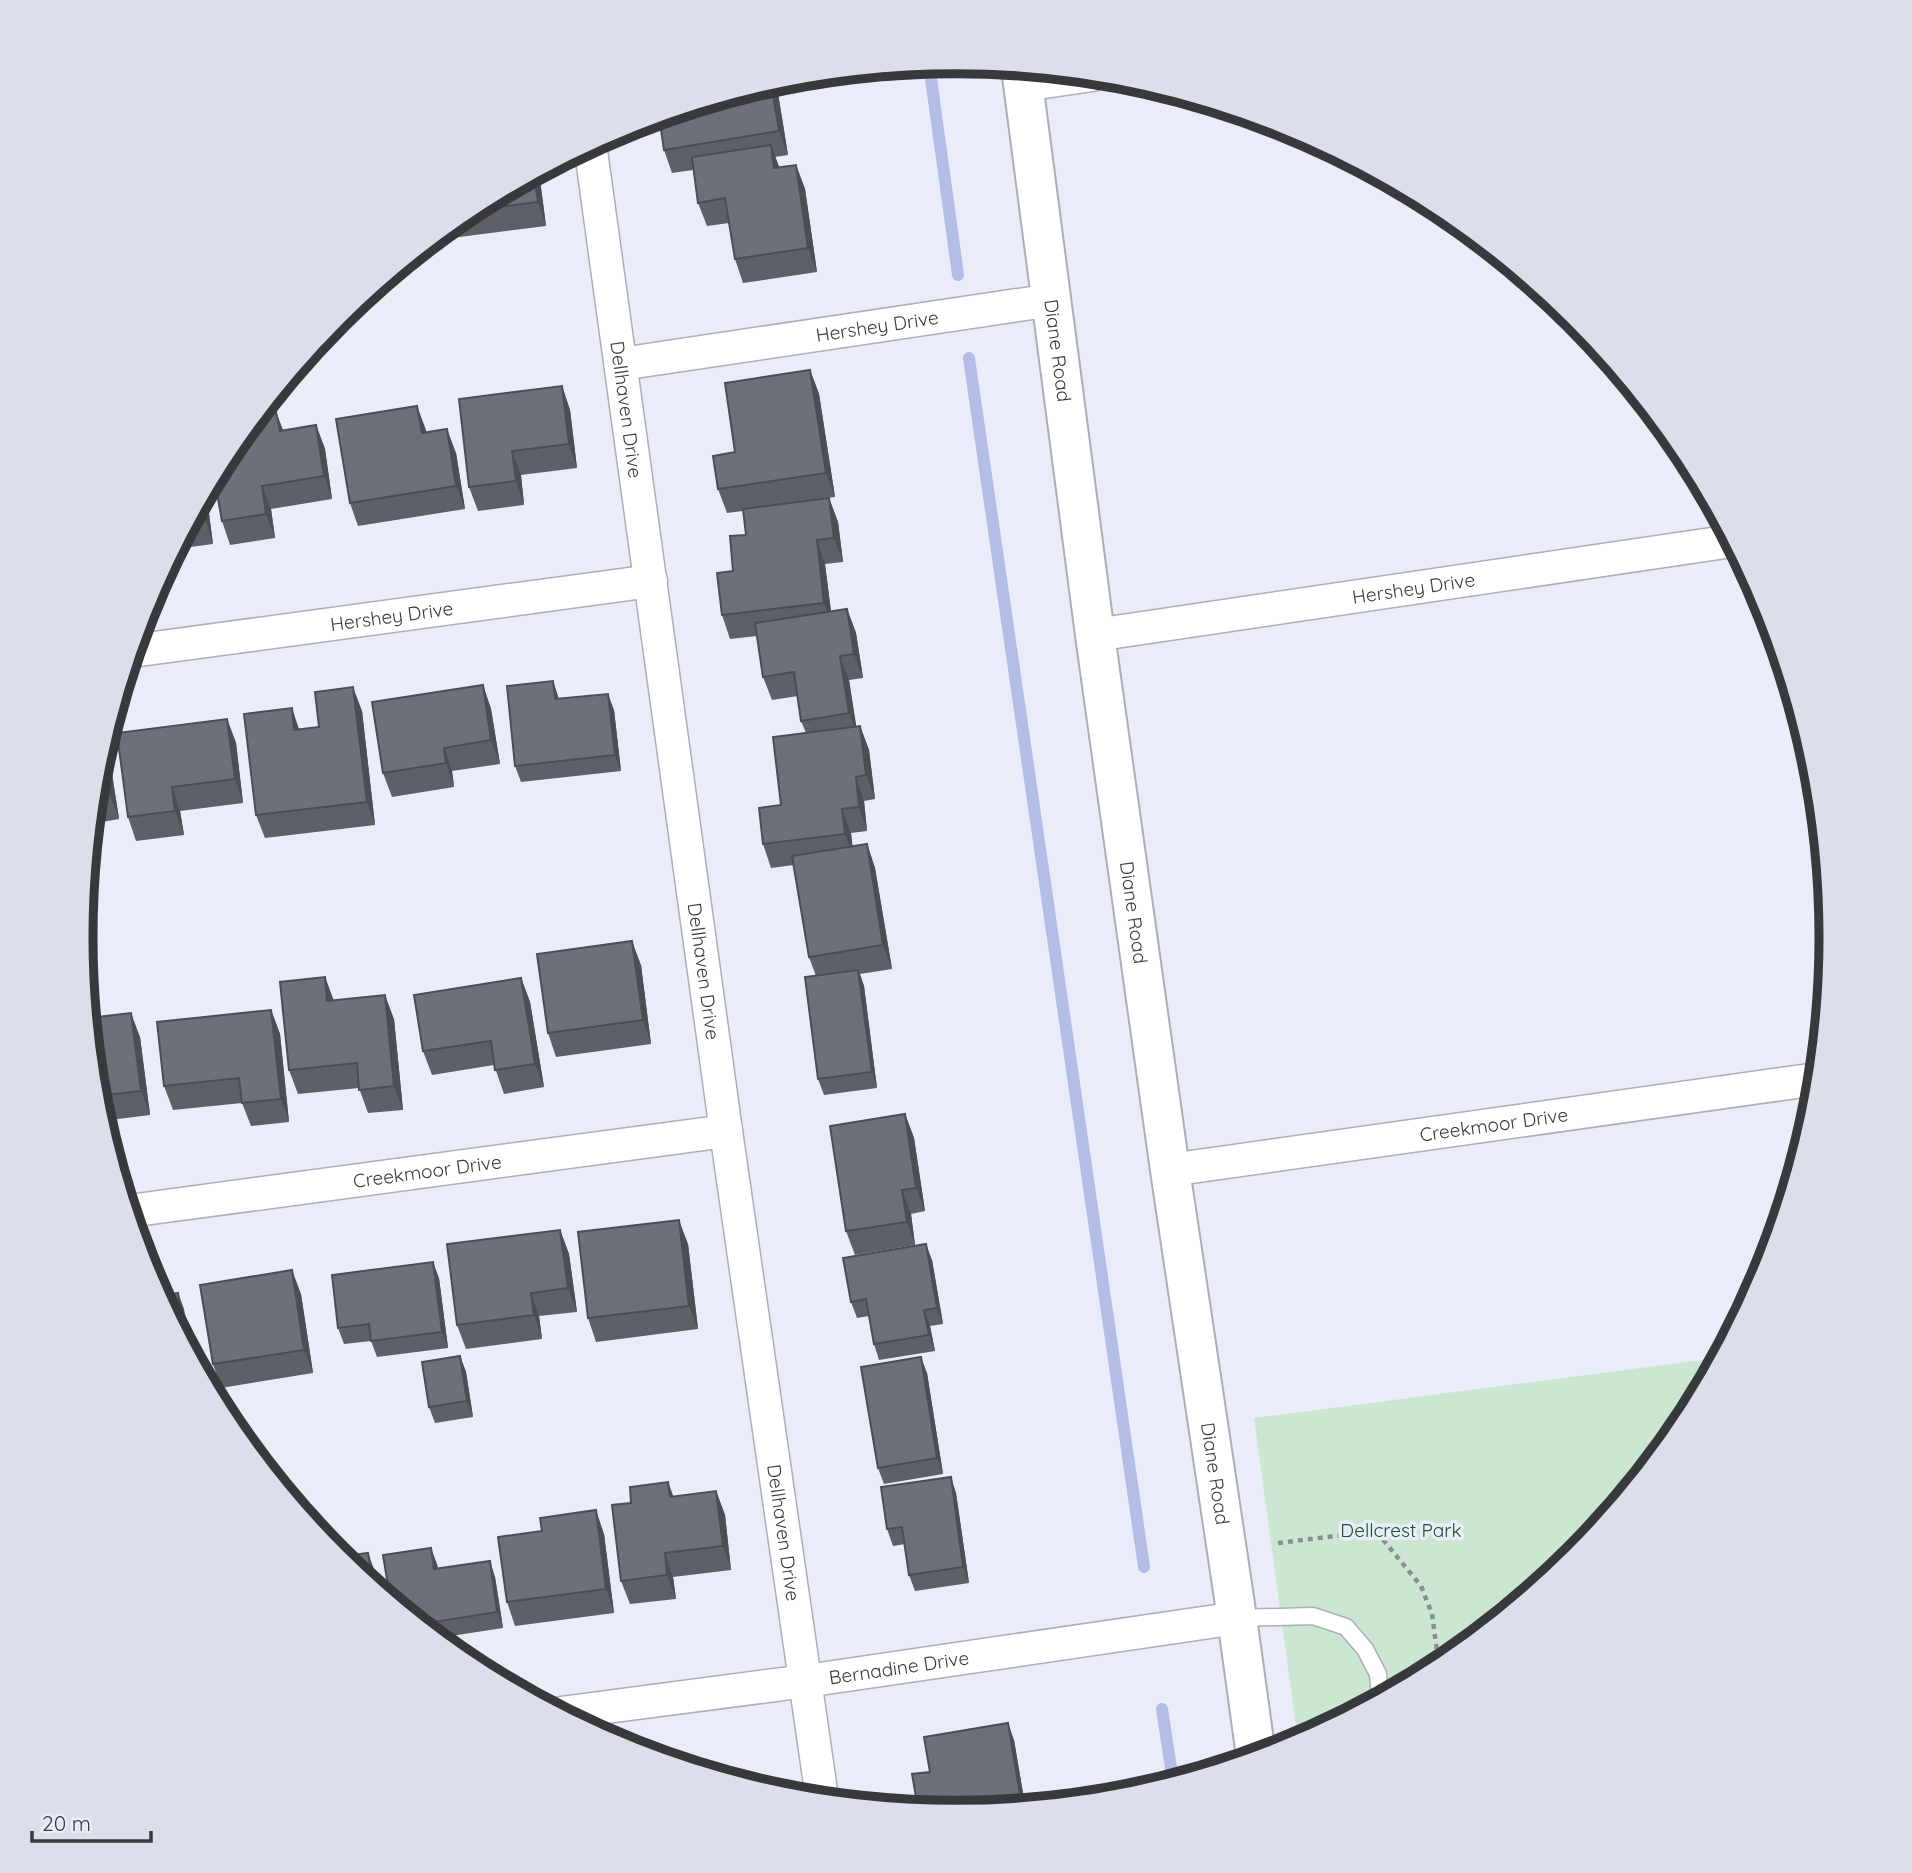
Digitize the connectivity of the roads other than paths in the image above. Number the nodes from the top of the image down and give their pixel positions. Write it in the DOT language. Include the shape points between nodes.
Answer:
graph roads {
  1 [pos="1022,76"];
  2 [pos="591,154"];
  3 [pos="1052,300"];
  4 [pos="621,364"];
  5 [pos="1723,542"];
  6 [pos="651,581"];
  7 [pos="1095,635"];
  8 [pos="143,650"];
  9 [pos="1806,1080"];
  10 [pos="726,1131"];
  11 [pos="1170,1170"];
  12 [pos="138,1210"];
  13 [pos="1237,1618"];
  14 [pos="806,1681"];
  15 [pos="1379,1689"];
  16 [pos="575,1711"];
  17 [pos="1255,1746"];
  18 [pos="821,1788"];
  1 -- 3 [label="street, Diane Road"];
  2 -- 4 [label="street, Dellhaven Drive"];
  3 -- 4 [label="street, Hershey Drive"];
  3 -- 7 [label="street, Diane Road"];
  4 -- 6 [label="street, Dellhaven Drive"];
  5 -- 7 [label="street, Hershey Drive"];
  6 -- 8 [label="street, Hershey Drive"];
  6 -- 10 [label="street, Dellhaven Drive"];
  7 -- 11 [label="street, Diane Road"];
  9 -- 11 [label="street, Creekmoor Drive"];
  10 -- 12 [label="street, Creekmoor Drive"];
  10 -- 14 [label="street, Dellhaven Drive"];
  11 -- 13 [label="street, Diane Road"];
  13 -- 14 [label="street, Bernadine Drive"];
  13 -- 15 [label="lane" via="1313,1616 1346,1627 1378,1674"];
  13 -- 17 [label="street, Diane Road"];
  14 -- 16 [label="street, Bernadine Drive"];
  14 -- 18 [label="street, Dellhaven Drive"];
}
